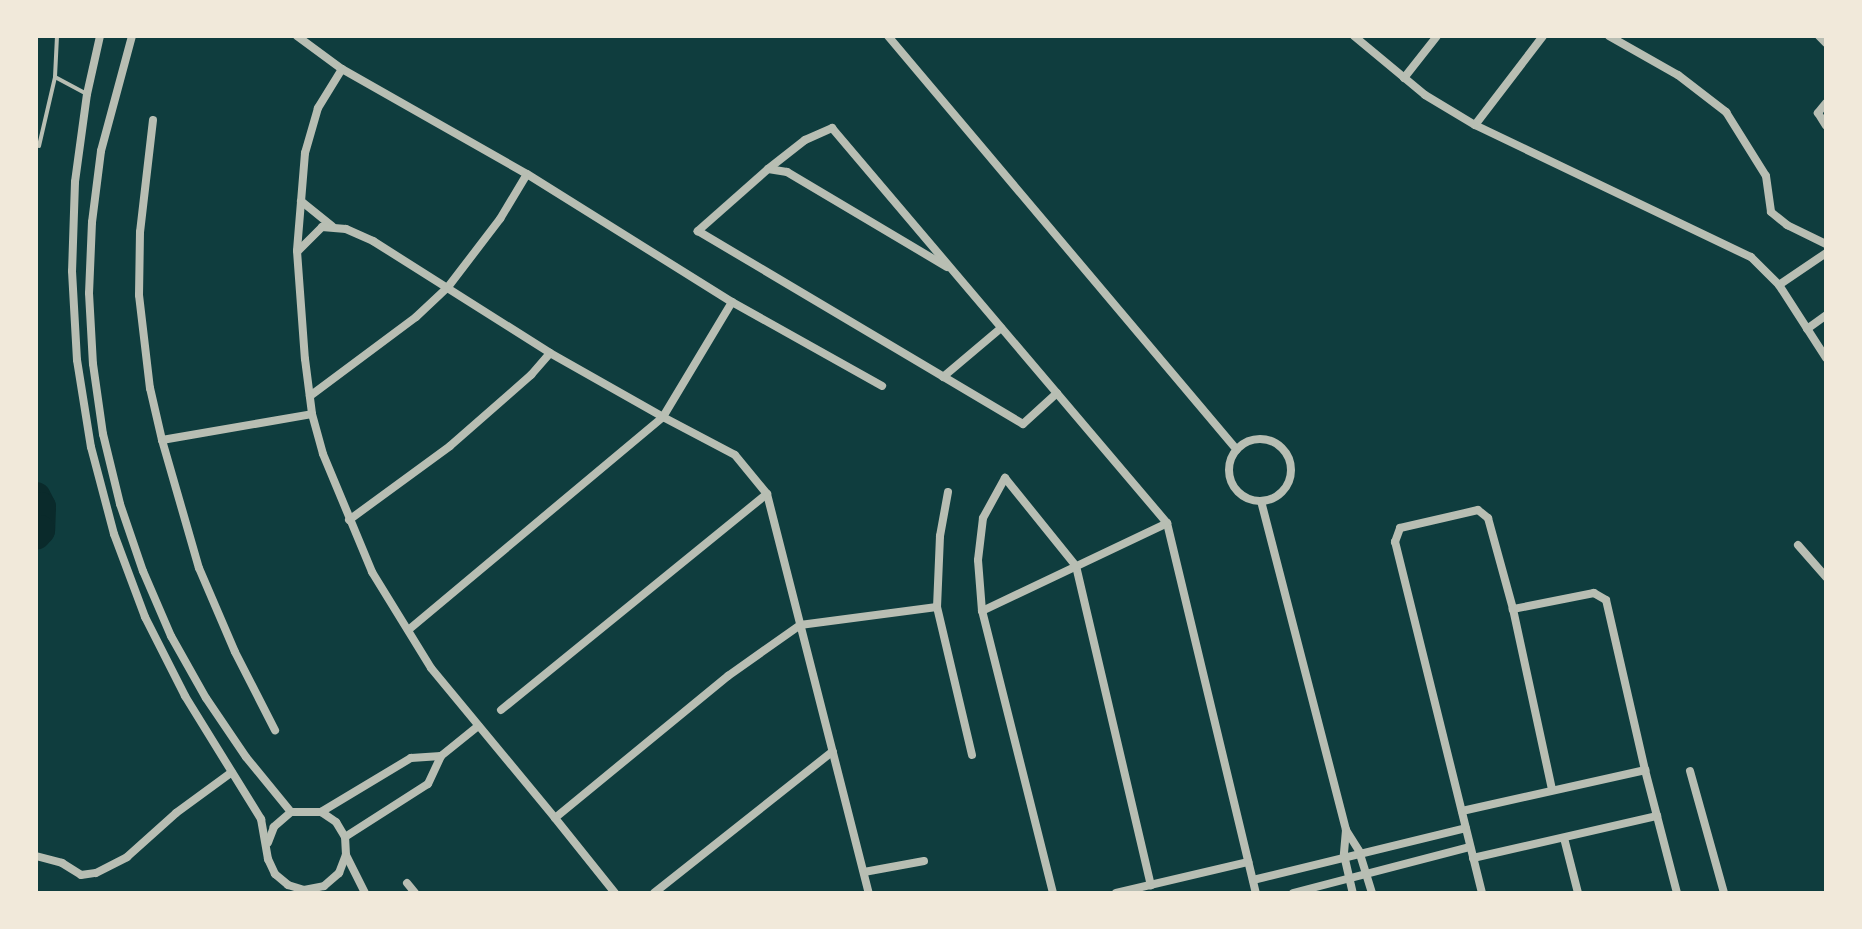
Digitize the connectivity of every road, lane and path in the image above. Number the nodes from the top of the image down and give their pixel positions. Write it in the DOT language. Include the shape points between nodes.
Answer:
graph roads {
  1 [pos="57,36"];
  2 [pos="100,36"];
  3 [pos="132,36"];
  4 [pos="297,36"];
  5 [pos="888,36"];
  6 [pos="1354,36"];
  7 [pos="1437,36"];
  8 [pos="1543,36"];
  9 [pos="1609,36"];
  10 [pos="1819,36"];
  11 [pos="1826,43"];
  12 [pos="342,69"];
  13 [pos="55,77"];
  14 [pos="1404,78"];
  15 [pos="87,94"];
  16 [pos="1826,103"];
  17 [pos="153,120"];
  18 [pos="1475,125"];
  19 [pos="1826,126"];
  20 [pos="39,146"];
  21 [pos="768,169"];
  22 [pos="527,174"];
  23 [pos="301,201"];
  24 [pos="332,226"];
  25 [pos="1826,244"];
  26 [pos="297,251"];
  27 [pos="1826,253"];
  28 [pos="953,271"];
  29 [pos="1779,285"];
  30 [pos="448,287"];
  31 [pos="732,302"];
  32 [pos="1826,315"];
  33 [pos="1001,328"];
  34 [pos="1807,329"];
  35 [pos="550,353"];
  36 [pos="1826,358"];
  37 [pos="943,377"];
  38 [pos="882,386"];
  39 [pos="1057,393"];
  40 [pos="310,396"];
  41 [pos="312,414"];
  42 [pos="663,417"];
  43 [pos="162,440"];
  44 [pos="1237,450"];
  45 [pos="948,492"];
  46 [pos="767,494"];
  47 [pos="1261,501"];
  48 [pos="349,520"];
  49 [pos="1167,523"];
  50 [pos="1798,545"];
  51 [pos="1076,566"];
  52 [pos="1826,577"];
  53 [pos="937,607"];
  54 [pos="1513,609"];
  55 [pos="982,611"];
  56 [pos="800,625"];
  57 [pos="408,630"];
  58 [pos="501,710"];
  59 [pos="478,726"];
  60 [pos="275,730"];
  61 [pos="833,751"];
  62 [pos="972,755"];
  63 [pos="441,756"];
  64 [pos="1645,770"];
  65 [pos="1690,771"];
  66 [pos="232,772"];
  67 [pos="1552,789"];
  68 [pos="1462,811"];
  69 [pos="291,812"];
  70 [pos="321,812"];
  71 [pos="1657,816"];
  72 [pos="555,818"];
  73 [pos="1466,828"];
  74 [pos="1346,830"];
  75 [pos="345,837"];
  76 [pos="1564,838"];
  77 [pos="268,843"];
  78 [pos="1470,847"];
  79 [pos="1359,851"];
  80 [pos="346,855"];
  81 [pos="1344,855"];
  82 [pos="36,856"];
  83 [pos="1473,858"];
  84 [pos="924,861"];
  85 [pos="1248,862"];
  86 [pos="864,872"];
  87 [pos="1368,875"];
  88 [pos="1253,880"];
  89 [pos="1350,880"];
  90 [pos="407,883"];
  91 [pos="1151,885"];
  92 [pos="306,891"];
  93 [pos="365,893"];
  94 [pos="415,893"];
  95 [pos="615,893"];
  96 [pos="654,893"];
  97 [pos="869,893"];
  98 [pos="1053,893"];
  99 [pos="1116,893"];
  100 [pos="1256,893"];
  101 [pos="1293,893"];
  102 [pos="1353,893"];
  103 [pos="1372,893"];
  104 [pos="1482,893"];
  105 [pos="1578,893"];
  106 [pos="1677,893"];
  107 [pos="1724,893"];
  1 -- 13 [label="lane"];
  2 -- 15 [label="street"];
  3 -- 69 [label="street" via="101,151 92,222 90,307 103,434 120,504 171,636 222,722"];
  4 -- 12 [label="street"];
  5 -- 44 [label="street"];
  6 -- 14 [label="street"];
  7 -- 14 [label="street"];
  8 -- 18 [label="street"];
  9 -- 25 [label="street" via="1678,75 1726,112 1766,176 1771,212"];
  10 -- 11 [label="street"];
  12 -- 22 [label="street"];
  12 -- 23 [label="street" via="318,108 305,153"];
  13 -- 15 [label="lane"];
  13 -- 20 [label="lane"];
  14 -- 18 [label="street"];
  15 -- 66 [label="street" via="75,182 72,271 77,360 91,447 114,534 145,617"];
  16 -- 19 [label="street" via="1818,113"];
  17 -- 43 [label="street" via="140,232 139,295"];
  18 -- 29 [label="street" via="1751,257"];
  21 -- 28 [label="street" via="787,172"];
  21 -- 28 [label="street" via="805,140 832,128"];
  21 -- 37 [label="street" via="698,231"];
  22 -- 30 [label="street"];
  22 -- 31 [label="street"];
  23 -- 24 [label="street"];
  23 -- 26 [label="street"];
  24 -- 26 [label="street" via="322,227"];
  24 -- 30 [label="street" via="373,241"];
  26 -- 40 [label="street"];
  27 -- 29 [label="street"];
  28 -- 33 [label="street"];
  29 -- 34 [label="street"];
  30 -- 35 [label="street"];
  30 -- 40 [label="street"];
  31 -- 38 [label="street"];
  31 -- 42 [label="street"];
  32 -- 34 [label="street"];
  33 -- 37 [label="street"];
  33 -- 39 [label="street"];
  34 -- 36 [label="street"];
  35 -- 42 [label="street"];
  35 -- 48 [label="street" via="450,446"];
  37 -- 39 [label="street" via="1023,424"];
  39 -- 49 [label="street"];
  40 -- 41 [label="street"];
  41 -- 43 [label="street"];
  41 -- 48 [label="street"];
  42 -- 46 [label="street" via="735,455"];
  42 -- 57 [label="street"];
  43 -- 60 [label="street" via="199,568"];
  44 -- 47 [label="street" via="1230,469 1235,488"];
  44 -- 47 [label="street" via="1260,439 1277,444 1289,457 1291,474 1284,490"];
  45 -- 53 [label="street"];
  46 -- 56 [label="street"];
  46 -- 58 [label="street"];
  47 -- 74 [label="street"];
  48 -- 57 [label="street" via="372,572"];
  49 -- 51 [label="street"];
  49 -- 85 [label="street"];
  50 -- 52 [label="street"];
  51 -- 55 [label="street"];
  51 -- 55 [label="street" via="1005,478 983,518 978,560"];
  51 -- 91 [label="street"];
  53 -- 56 [label="street"];
  53 -- 62 [label="street"];
  54 -- 64 [label="street" via="1594,593 1606,600"];
  54 -- 67 [label="street"];
  54 -- 68 [label="street" via="1484,512 1397,531 1395,542"];
  55 -- 98 [label="street"];
  56 -- 61 [label="street"];
  56 -- 72 [label="street" via="728,676"];
  57 -- 59 [label="street"];
  59 -- 63 [label="street"];
  59 -- 72 [label="street"];
  61 -- 86 [label="street"];
  61 -- 96 [label="street"];
  63 -- 70 [label="street" via="411,758"];
  63 -- 75 [label="street" via="428,784"];
  64 -- 67 [label="street"];
  64 -- 71 [label="street"];
  65 -- 107 [label="street"];
  66 -- 77 [label="street" via="261,819"];
  66 -- 82 [label="street" via="127,857 96,873 81,875"];
  67 -- 68 [label="street"];
  68 -- 73 [label="street"];
  69 -- 70 [label="street"];
  69 -- 77 [label="street" via="274,827"];
  70 -- 75 [label="street"];
  71 -- 76 [label="street"];
  71 -- 106 [label="street"];
  72 -- 95 [label="street"];
  73 -- 78 [label="street"];
  73 -- 79 [label="street"];
  74 -- 79 [label="street"];
  74 -- 81 [label="street"];
  75 -- 80 [label="street"];
  76 -- 83 [label="street"];
  76 -- 105 [label="street"];
  77 -- 92 [label="street" via="275,874"];
  78 -- 83 [label="street"];
  78 -- 87 [label="street"];
  79 -- 81 [label="street"];
  79 -- 87 [label="street"];
  80 -- 92 [label="street" via="339,873 324,886"];
  80 -- 93 [label="street"];
  81 -- 88 [label="street"];
  81 -- 89 [label="street"];
  83 -- 104 [label="street"];
  84 -- 86 [label="street"];
  85 -- 88 [label="street"];
  85 -- 91 [label="street"];
  86 -- 97 [label="street"];
  87 -- 89 [label="street"];
  87 -- 103 [label="street"];
  88 -- 100 [label="street"];
  89 -- 101 [label="street"];
  89 -- 102 [label="street"];
  90 -- 94 [label="street"];
  91 -- 99 [label="street"];
}
